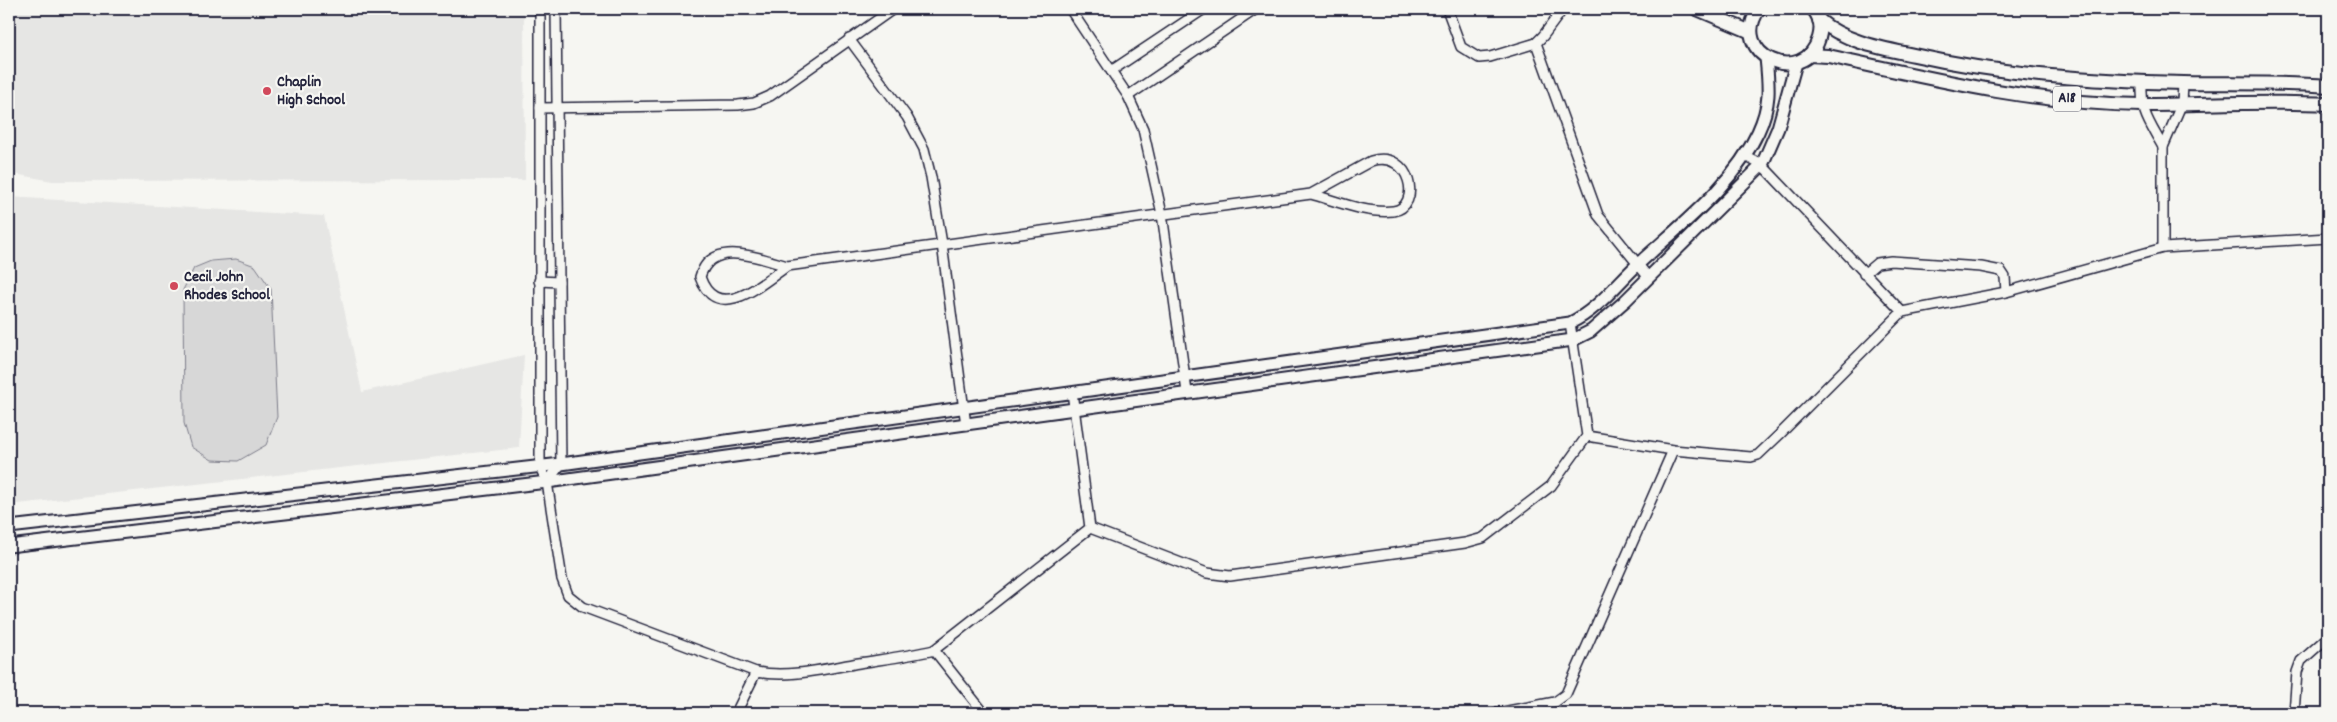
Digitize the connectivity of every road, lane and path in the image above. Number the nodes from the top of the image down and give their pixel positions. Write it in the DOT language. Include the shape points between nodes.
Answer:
graph roads {
  1 [pos="540,9"];
  2 [pos="556,9"];
  3 [pos="893,9"];
  4 [pos="1070,9"];
  5 [pos="1204,9"];
  6 [pos="1256,9"];
  7 [pos="1447,9"];
  8 [pos="1562,9"];
  9 [pos="1697,9"];
  10 [pos="1759,9"];
  11 [pos="1816,14"];
  12 [pos="1751,32"];
  13 [pos="849,39"];
  14 [pos="1536,42"];
  15 [pos="1809,55"];
  16 [pos="1766,58"];
  17 [pos="1796,62"];
  18 [pos="1111,71"];
  19 [pos="2142,82"];
  20 [pos="2183,83"];
  21 [pos="2328,86"];
  22 [pos="1128,96"];
  23 [pos="2182,104"];
  24 [pos="2328,104"];
  25 [pos="2142,105"];
  26 [pos="540,108"];
  27 [pos="556,108"];
  28 [pos="2163,147"];
  29 [pos="1745,156"];
  30 [pos="1762,165"];
  31 [pos="1311,194"];
  32 [pos="1162,214"];
  33 [pos="2328,238"];
  34 [pos="942,244"];
  35 [pos="2163,248"];
  36 [pos="1638,265"];
  37 [pos="787,266"];
  38 [pos="1864,274"];
  39 [pos="1649,278"];
  40 [pos="540,281"];
  41 [pos="559,282"];
  42 [pos="2006,292"];
  43 [pos="1902,312"];
  44 [pos="1570,323"];
  45 [pos="1573,340"];
  46 [pos="1185,377"];
  47 [pos="1072,392"];
  48 [pos="1188,392"];
  49 [pos="964,408"];
  50 [pos="1074,408"];
  51 [pos="966,425"];
  52 [pos="1587,436"];
  53 [pos="1673,450"];
  54 [pos="561,464"];
  55 [pos="540,467"];
  56 [pos="548,482"];
  57 [pos="9,527"];
  58 [pos="1090,528"];
  59 [pos="9,546"];
  60 [pos="2328,637"];
  61 [pos="934,650"];
  62 [pos="756,672"];
  63 [pos="736,713"];
  64 [pos="984,713"];
  65 [pos="1497,713"];
  66 [pos="2294,713"];
  1 -- 26 [label="street"];
  2 -- 27 [label="street"];
  3 -- 13 [label="street"];
  4 -- 18 [label="street"];
  5 -- 18 [label="street"];
  6 -- 22 [label="street"];
  7 -- 14 [label="street" via="1461,47 1479,58"];
  8 -- 14 [label="street" via="1544,36"];
  9 -- 12 [label="highway"];
  10 -- 12 [label="highway"];
  11 -- 15 [label="highway, A18" via="1820,33 1817,45"];
  11 -- 19 [label="highway, A18" via="1832,31 1870,46 1938,60 2054,77"];
  12 -- 16 [label="highway" via="1756,47"];
  13 -- 27 [label="street" via="770,96 754,103"];
  13 -- 34 [label="street" via="917,133 931,177"];
  14 -- 36 [label="street" via="1591,201 1602,222"];
  15 -- 17 [label="highway"];
  15 -- 25 [label="highway, A18" via="1828,56 1990,91"];
  16 -- 17 [label="highway" via="1780,64"];
  16 -- 29 [label="main road" via="1769,102"];
  17 -- 30 [label="main road" via="1778,128"];
  18 -- 22 [label="street"];
  19 -- 20 [label="highway, A18"];
  19 -- 25 [label="street"];
  20 -- 21 [label="highway, A18"];
  20 -- 23 [label="street"];
  22 -- 32 [label="street" via="1143,129"];
  23 -- 24 [label="highway, A18"];
  23 -- 25 [label="highway, A18"];
  23 -- 28 [label="street"];
  25 -- 28 [label="street"];
  26 -- 27 [label="street"];
  26 -- 40 [label="street"];
  27 -- 41 [label="street"];
  28 -- 35 [label="street"];
  29 -- 30 [label="street"];
  29 -- 36 [label="main road" via="1704,202"];
  30 -- 38 [label="street"];
  30 -- 39 [label="main road"];
  31 -- 31 [label="street" via="1371,160 1381,158 1403,167 1409,188 1408,201 1394,211 1373,210"];
  31 -- 32 [label="street"];
  32 -- 34 [label="street"];
  32 -- 46 [label="street"];
  33 -- 35 [label="street"];
  34 -- 37 [label="street"];
  34 -- 49 [label="street"];
  35 -- 42 [label="street"];
  36 -- 39 [label="street"];
  36 -- 44 [label="main road"];
  37 -- 37 [label="street" via="729,253 709,260 700,277 708,292 727,300 741,297"];
  38 -- 42 [label="street" via="1877,263 1891,261 1981,267 2001,271 2005,277"];
  38 -- 43 [label="street"];
  39 -- 45 [label="main road" via="1591,331"];
  40 -- 41 [label="street"];
  40 -- 55 [label="street"];
  41 -- 54 [label="street"];
  42 -- 43 [label="street"];
  43 -- 53 [label="street" via="1758,454 1751,457"];
  44 -- 45 [label="street"];
  44 -- 46 [label="main road"];
  45 -- 48 [label="main road"];
  45 -- 52 [label="street"];
  46 -- 47 [label="main road"];
  46 -- 48 [label="street"];
  47 -- 49 [label="main road"];
  47 -- 50 [label="street"];
  48 -- 50 [label="main road"];
  49 -- 51 [label="street"];
  49 -- 54 [label="main road"];
  50 -- 51 [label="main road"];
  50 -- 58 [label="street"];
  51 -- 56 [label="main road"];
  52 -- 53 [label="street"];
  52 -- 58 [label="street" via="1551,486 1483,538 1465,543 1230,576 1208,573"];
  53 -- 65 [label="street" via="1566,694 1555,702"];
  54 -- 55 [label="main road"];
  54 -- 56 [label="street"];
  55 -- 56 [label="street"];
  55 -- 57 [label="main road"];
  56 -- 59 [label="main road"];
  56 -- 62 [label="street" via="562,579 568,595 583,606"];
  58 -- 61 [label="street"];
  60 -- 66 [label="street" via="2301,661"];
  61 -- 62 [label="street" via="799,674"];
  61 -- 64 [label="street"];
  62 -- 63 [label="street"];
}
